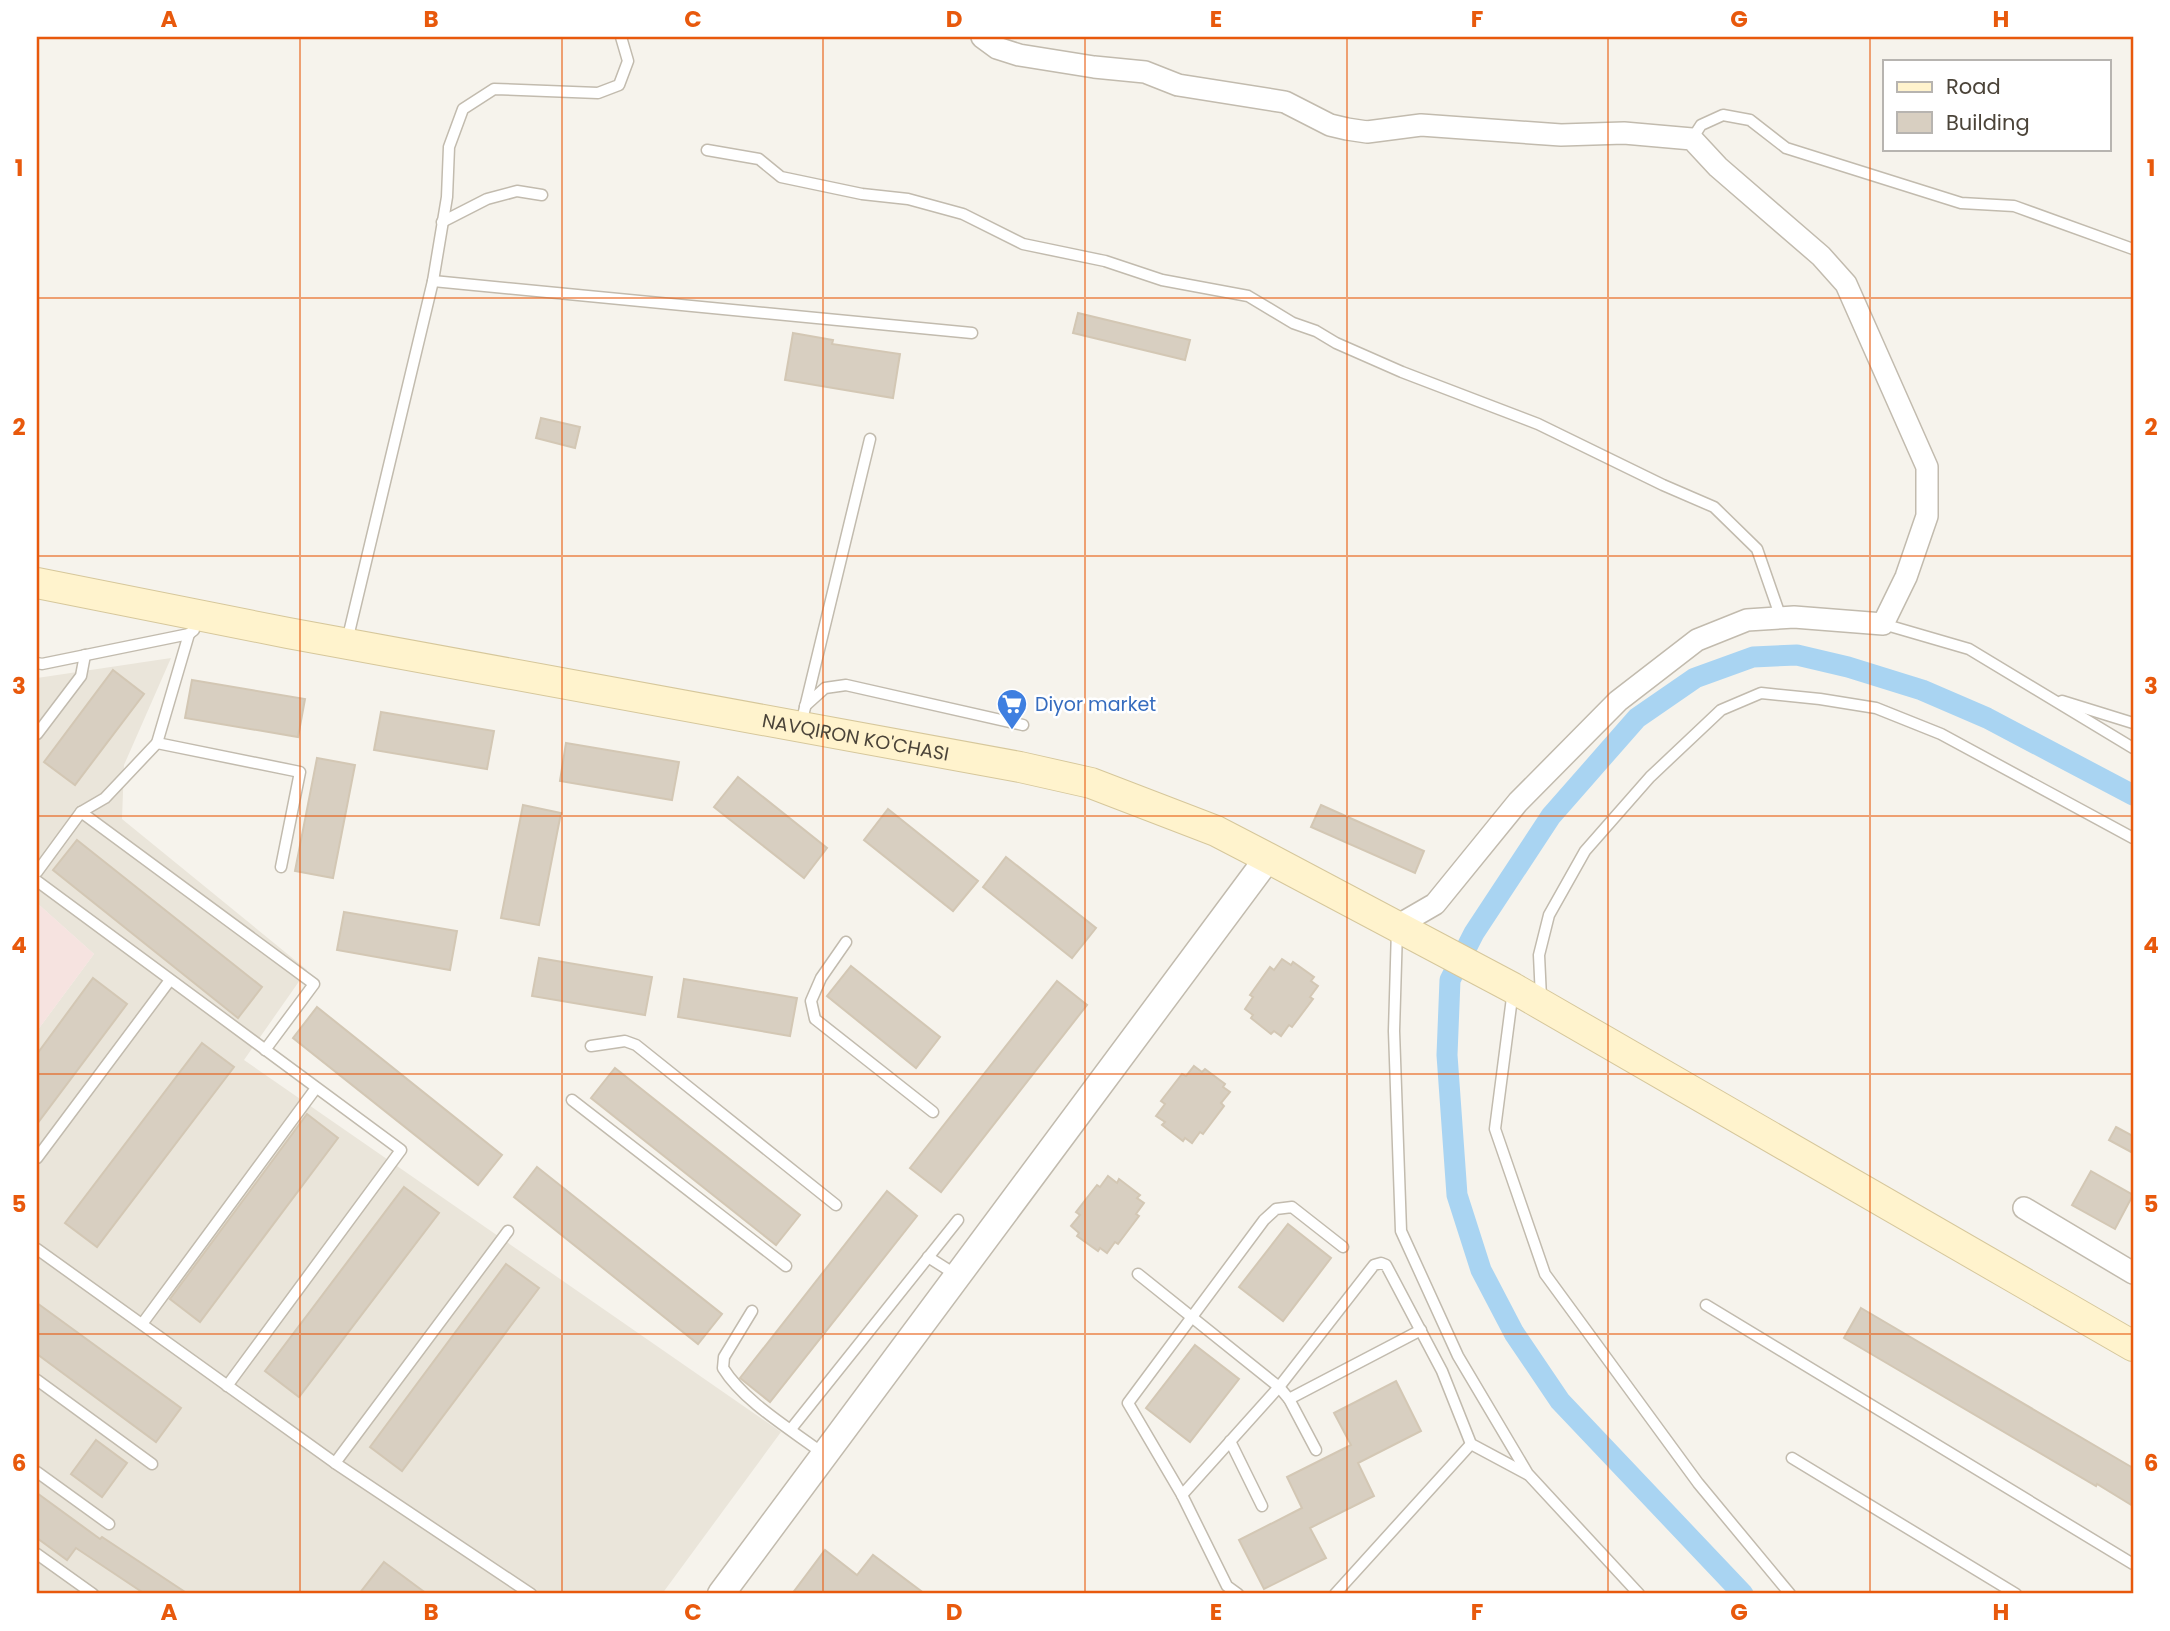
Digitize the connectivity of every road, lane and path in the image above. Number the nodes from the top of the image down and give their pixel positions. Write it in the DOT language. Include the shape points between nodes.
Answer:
graph roads {
  1 [pos="621,37"];
  2 [pos="982,37"];
  3 [pos="1692,139"];
  4 [pos="707,150"];
  5 [pos="542,195"];
  6 [pos="442,222"];
  7 [pos="2133,249"];
  8 [pos="433,281"];
  9 [pos="972,333"];
  10 [pos="870,439"];
  11 [pos="37,583"];
  12 [pos="1781,618"];
  13 [pos="1883,624"];
  14 [pos="201,626"];
  15 [pos="347,643"];
  16 [pos="85,656"];
  17 [pos="37,663"];
  18 [pos="2046,696"];
  19 [pos="803,716"];
  20 [pos="2133,723"];
  21 [pos="1023,725"];
  22 [pos="37,734"];
  23 [pos="157,743"];
  24 [pos="2133,748"];
  25 [pos="81,812"];
  26 [pos="2133,838"];
  27 [pos="1268,858"];
  28 [pos="281,867"];
  29 [pos="37,872"];
  30 [pos="37,881"];
  31 [pos="1397,926"];
  32 [pos="846,942"];
  33 [pos="170,980"];
  34 [pos="1513,988"];
  35 [pos="1541,1004"];
  36 [pos="591,1046"];
  37 [pos="265,1050"];
  38 [pos="316,1088"];
  39 [pos="572,1100"];
  40 [pos="933,1112"];
  41 [pos="37,1158"];
  42 [pos="836,1205"];
  43 [pos="2024,1208"];
  44 [pos="958,1220"];
  45 [pos="508,1231"];
  46 [pos="1343,1247"];
  47 [pos="37,1249"];
  48 [pos="928,1257"];
  49 [pos="786,1266"];
  50 [pos="2133,1273"];
  51 [pos="1138,1275"];
  52 [pos="958,1276"];
  53 [pos="1706,1305"];
  54 [pos="752,1311"];
  55 [pos="1193,1318"];
  56 [pos="142,1324"];
  57 [pos="1421,1330"];
  58 [pos="2133,1346"];
  59 [pos="37,1380"];
  60 [pos="227,1386"];
  61 [pos="1279,1387"];
  62 [pos="1289,1399"];
  63 [pos="791,1429"];
  64 [pos="1230,1441"];
  65 [pos="1471,1444"];
  66 [pos="1316,1450"];
  67 [pos="825,1455"];
  68 [pos="1792,1458"];
  69 [pos="335,1463"];
  70 [pos="152,1464"];
  71 [pos="37,1472"];
  72 [pos="1528,1474"];
  73 [pos="1182,1495"];
  74 [pos="1262,1506"];
  75 [pos="109,1524"];
  76 [pos="37,1554"];
  77 [pos="2133,1564"];
  78 [pos="93,1594"];
  79 [pos="531,1594"];
  80 [pos="721,1594"];
  81 [pos="1238,1594"];
  82 [pos="1335,1594"];
  83 [pos="1639,1594"];
  84 [pos="1790,1594"];
  85 [pos="2016,1594"];
  1 -- 6 [label="lane" via="628,61 619,85 598,93 494,89 463,109 449,147"];
  2 -- 3 [label="street" via="1019,55 1145,72 1178,85 1284,102 1347,130 1421,125"];
  3 -- 7 [label="lane" via="1701,125 1723,115 1750,120 1786,148 1961,203 2014,206"];
  3 -- 13 [label="street" via="1821,256 1846,285 1927,467 1927,516 1906,577"];
  4 -- 12 [label="lane" via="759,159 781,177 908,199 963,214 1023,244 1105,261 1162,280 1248,296 1336,343 1538,424 1714,507 1757,549"];
  5 -- 6 [label="lane" via="517,191 487,199"];
  6 -- 8 [label="lane"];
  8 -- 9 [label="lane"];
  8 -- 15 [label="lane"];
  10 -- 19 [label="lane"];
  11 -- 14 [label="main road, NAVQIRON KO'CHASI"];
  12 -- 13 [label="street"];
  12 -- 31 [label="street" via="1747,620 1697,640 1618,701 1518,802 1435,904"];
  13 -- 18 [label="lane" via="1969,649"];
  14 -- 15 [label="main road, NAVQIRON KO'CHASI"];
  14 -- 16 [label="lane"];
  14 -- 23 [label="lane"];
  15 -- 19 [label="main road, NAVQIRON KO'CHASI"];
  16 -- 17 [label="lane"];
  16 -- 22 [label="lane" via="81,676"];
  18 -- 20 [label="lane"];
  18 -- 24 [label="lane"];
  19 -- 21 [label="lane" via="825,688 846,685"];
  19 -- 27 [label="main road, NAVQIRON KO'CHASI" via="1091,783 1216,831"];
  23 -- 25 [label="lane" via="105,797"];
  23 -- 28 [label="lane" via="300,772"];
  25 -- 29 [label="lane"];
  25 -- 37 [label="lane" via="314,984"];
  26 -- 35 [label="lane" via="1941,734 1876,708 1760,693 1721,710 1650,777 1585,851 1549,915 1539,956"];
  27 -- 31 [label="main road, NAVQIRON KO'CHASI"];
  27 -- 52 [label="street"];
  30 -- 33 [label="lane"];
  31 -- 34 [label="main road, NAVQIRON KO'CHASI"];
  31 -- 72 [label="lane" via="1394,1031 1401,1231 1458,1356"];
  32 -- 40 [label="lane" via="811,1001 815,1019"];
  33 -- 37 [label="lane"];
  33 -- 41 [label="lane"];
  34 -- 35 [label="main road, NAVQIRON KO'CHASI"];
  34 -- 84 [label="lane" via="1495,1129 1545,1274 1698,1483"];
  35 -- 58 [label="main road, NAVQIRON KO'CHASI"];
  36 -- 42 [label="lane" via="625,1041 636,1045"];
  37 -- 38 [label="lane"];
  38 -- 56 [label="lane"];
  38 -- 60 [label="lane" via="401,1150"];
  39 -- 49 [label="lane"];
  43 -- 50 [label="street"];
  44 -- 48 [label="lane"];
  45 -- 69 [label="lane"];
  46 -- 55 [label="lane" via="1292,1207 1276,1209"];
  47 -- 56 [label="lane"];
  48 -- 52 [label="lane"];
  48 -- 63 [label="lane"];
  51 -- 55 [label="lane"];
  52 -- 67 [label="street"];
  53 -- 77 [label="lane"];
  54 -- 63 [label="lane" via="724,1357 723,1368 731,1381"];
  55 -- 61 [label="lane"];
  55 -- 73 [label="lane" via="1128,1403"];
  56 -- 60 [label="lane"];
  57 -- 61 [label="lane" via="1386,1265 1374,1265"];
  57 -- 62 [label="lane"];
  57 -- 65 [label="lane" via="1443,1371"];
  59 -- 70 [label="lane"];
  60 -- 69 [label="lane"];
  61 -- 62 [label="lane"];
  61 -- 64 [label="lane"];
  62 -- 66 [label="lane"];
  63 -- 67 [label="lane"];
  64 -- 73 [label="lane"];
  64 -- 74 [label="lane"];
  65 -- 72 [label="lane"];
  65 -- 82 [label="lane"];
  67 -- 80 [label="street"];
  68 -- 85 [label="lane"];
  69 -- 79 [label="lane"];
  71 -- 75 [label="lane"];
  72 -- 83 [label="lane"];
  73 -- 81 [label="lane" via="1227,1586"];
  76 -- 78 [label="lane"];
}
